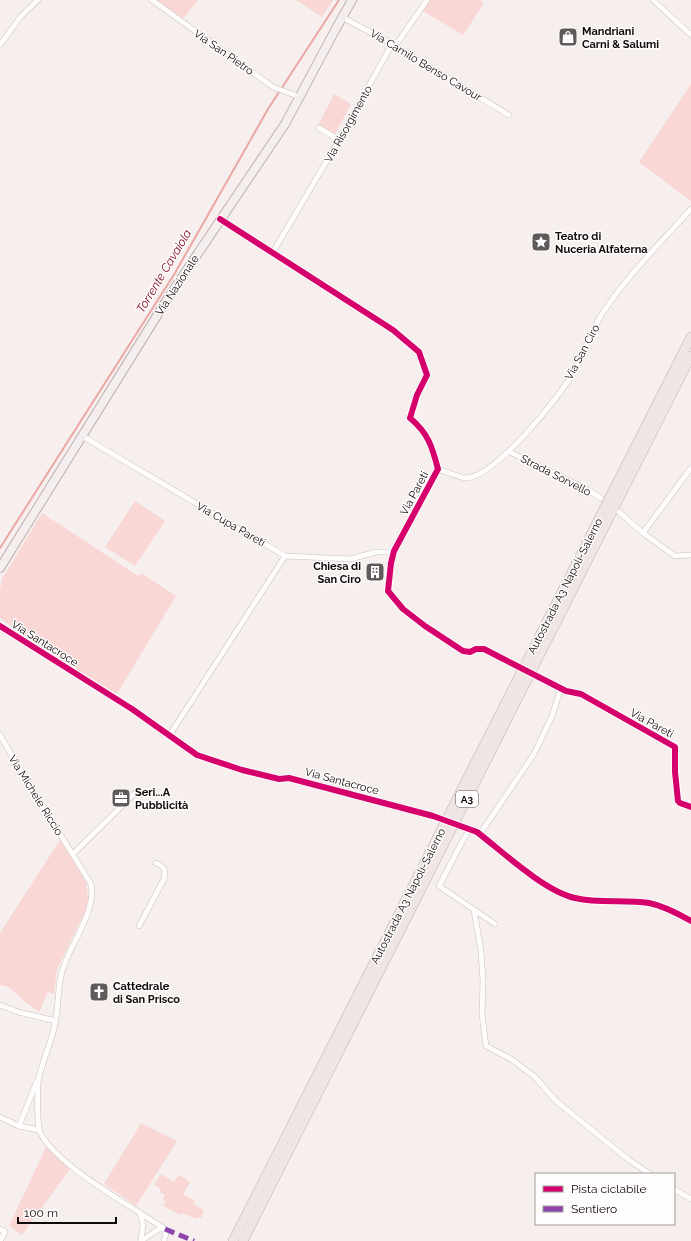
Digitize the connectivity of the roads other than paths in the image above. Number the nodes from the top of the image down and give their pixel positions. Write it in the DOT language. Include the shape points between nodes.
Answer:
graph roads {
  1 [pos="38,0"];
  2 [pos="152,0"];
  3 [pos="352,0"];
  4 [pos="427,0"];
  5 [pos="653,0"];
  6 [pos="342,17"];
  7 [pos="691,35"];
  8 [pos="392,44"];
  9 [pos="0,45"];
  10 [pos="300,97"];
  11 [pos="509,115"];
  12 [pos="319,128"];
  13 [pos="339,140"];
  14 [pos="691,209"];
  15 [pos="220,219"];
  16 [pos="273,252"];
  17 [pos="691,337"];
  18 [pos="691,356"];
  19 [pos="82,436"];
  20 [pos="510,452"];
  21 [pos="691,468"];
  22 [pos="438,469"];
  23 [pos="602,498"];
  24 [pos="619,512"];
  25 [pos="643,533"];
  26 [pos="394,551"];
  27 [pos="691,555"];
  28 [pos="285,556"];
  29 [pos="0,568"];
  30 [pos="0,626"];
  31 [pos="519,667"];
  32 [pos="537,676"];
  33 [pos="560,688"];
  34 [pos="0,735"];
  35 [pos="169,736"];
  36 [pos="137,791"];
  37 [pos="691,807"];
  38 [pos="470,829"];
  39 [pos="480,834"];
  40 [pos="73,854"];
  41 [pos="156,862"];
  42 [pos="474,910"];
  43 [pos="691,921"];
  44 [pos="495,924"];
  45 [pos="139,926"];
  46 [pos="0,1005"];
  47 [pos="56,1021"];
  48 [pos="38,1079"];
  49 [pos="0,1117"];
  50 [pos="19,1126"];
  51 [pos="39,1130"];
  52 [pos="648,1173"];
  53 [pos="675,1190"];
  54 [pos="691,1199"];
  55 [pos="140,1213"];
  56 [pos="0,1229"];
  57 [pos="165,1229"];
  58 [pos="0,1240"];
  59 [pos="141,1241"];
  60 [pos="164,1241"];
  61 [pos="233,1241"];
  62 [pos="243,1241"];
  1 -- 9 [label="street" via="21,16"];
  2 -- 10 [label="street, Via San Pietro" via="273,87"];
  3 -- 6 [label="main road, Via Nazionale"];
  4 -- 8 [label="street, Via Risorgimento" via="398,42"];
  5 -- 7 [label="street"];
  6 -- 8 [label="street, Via Camilo Benso Cavour"];
  6 -- 10 [label="main road, Via Nazionale"];
  8 -- 11 [label="street, Via Camilo Benso Cavour"];
  8 -- 13 [label="street, Via Risorgimento"];
  10 -- 15 [label="main road, Via Nazionale" via="286,124"];
  12 -- 13 [label="street"];
  13 -- 16 [label="street, Via Risorgimento"];
  14 -- 20 [label="street, Via San Ciro" via="604,310 572,374 545,412"];
  15 -- 16 [label="street, Via Pareti"];
  15 -- 19 [label="main road, Via Nazionale"];
  16 -- 22 [label="street, Via Pareti" via="393,330 419,352 427,375 410,418 420,426 431,445"];
  17 -- 61 [label="highway, Autostrada A3 Napoli-Salerno / A3"];
  18 -- 62 [label="highway, Autostrada A3 Napoli-Salerno / A3"];
  19 -- 28 [label="street, Via Cupa Pareti"];
  19 -- 29 [label="main road, Via Nazionale"];
  20 -- 22 [label="street, Via San Ciro" via="484,472 466,478"];
  20 -- 23 [label="street, Strada Sorvello"];
  21 -- 25 [label="street"];
  22 -- 26 [label="street, Via Pareti"];
  24 -- 25 [label="street"];
  25 -- 27 [label="street" via="675,556"];
  26 -- 28 [label="street, Via Cupa Pareti" via="377,552 351,560"];
  26 -- 31 [label="street, Via Pareti" via="388,590 404,609 463,652 470,652 476,648 484,649"];
  28 -- 35 [label="street"];
  30 -- 35 [label="street, Via Santacroce" via="112,695"];
  32 -- 33 [label="street, Via Pareti"];
  33 -- 37 [label="street, Via Pareti" via="591,699 675,747 678,801"];
  33 -- 39 [label="street" via="552,716 534,754"];
  34 -- 40 [label="street, Via Michele Riccio"];
  35 -- 38 [label="street, Via Santacroce, bridge" via="197,755 242,770 279,779 289,778 433,816"];
  36 -- 40 [label="street"];
  38 -- 39 [label="street, Via Santacroce"];
  38 -- 42 [label="street" via="439,886"];
  39 -- 43 [label="street, Via Santacroce" via="542,882 568,896 590,901 647,903 672,910"];
  40 -- 47 [label="street, Via Michele Riccio" via="91,884 92,897 90,909 63,966"];
  41 -- 45 [label="street" via="164,868 164,878"];
  42 -- 44 [label="street"];
  42 -- 52 [label="street" via="481,951 482,1014 486,1046 511,1059 535,1077 556,1101"];
  46 -- 47 [label="street"];
  47 -- 48 [label="street, Via Michele Riccio"];
  48 -- 50 [label="street, Via Michele Riccio"];
  48 -- 51 [label="street"];
  49 -- 50 [label="street"];
  50 -- 51 [label="street"];
  51 -- 55 [label="street" via="45,1141 74,1169"];
  53 -- 54 [label="street"];
  55 -- 57 [label="street"];
  55 -- 59 [label="street"];
  56 -- 58 [label="street" via="5,1232"];
  57 -- 59 [label="street" via="158,1229"];
  57 -- 60 [label="street"];
}
